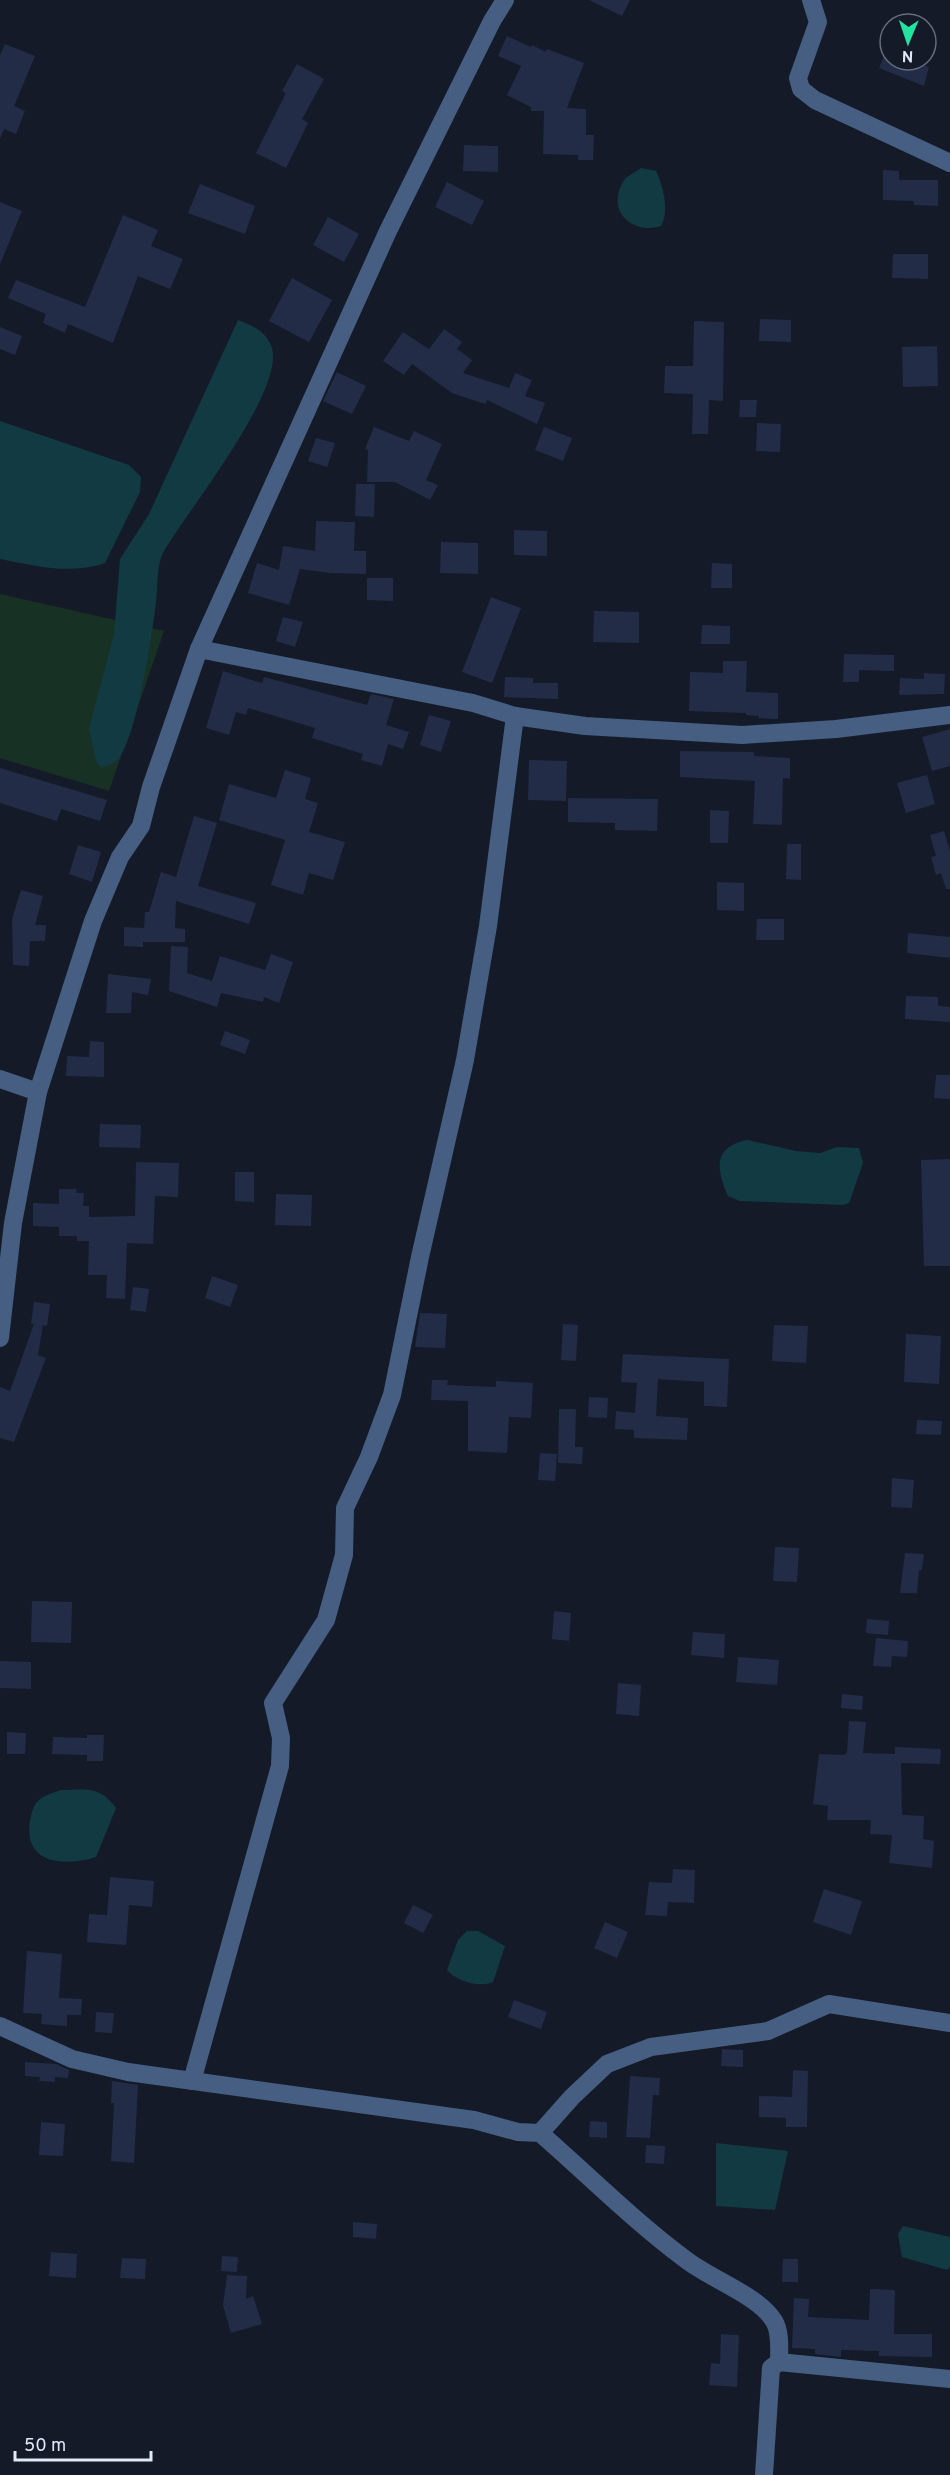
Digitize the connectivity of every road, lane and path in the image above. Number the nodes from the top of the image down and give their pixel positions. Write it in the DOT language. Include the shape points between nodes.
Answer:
graph roads {
  1 [pos="505,0"];
  2 [pos="811,0"];
  3 [pos="950,163"];
  4 [pos="199,649"];
  5 [pos="950,715"];
  6 [pos="515,716"];
  7 [pos="0,1079"];
  8 [pos="38,1092"];
  9 [pos="0,1338"];
  10 [pos="950,2023"];
  11 [pos="0,2026"];
  12 [pos="192,2081"];
  13 [pos="540,2133"];
  14 [pos="778,2362"];
  15 [pos="950,2379"];
  16 [pos="764,2475"];
  1 -- 4 [label="street" via="388,231"];
  2 -- 3 [label="street" via="818,22 798,78 801,89 815,100"];
  4 -- 6 [label="street" via="473,703"];
  4 -- 8 [label="street" via="141,826 120,857 93,921"];
  5 -- 6 [label="street" via="836,729 742,735 585,726"];
  6 -- 12 [label="street" via="488,926 465,1060 392,1395 345,1508 344,1555 326,1620 273,1703 281,1738 280,1766"];
  7 -- 8 [label="street"];
  8 -- 9 [label="street" via="13,1223"];
  10 -- 13 [label="street" via="830,2004 768,2031 651,2047 607,2064"];
  11 -- 12 [label="street" via="72,2060"];
  12 -- 13 [label="street" via="474,2120 518,2132"];
  13 -- 14 [label="street" via="684,2259 719,2283 746,2295 775,2322"];
  14 -- 15 [label="street"];
  14 -- 16 [label="street" via="771,2368"];
}
